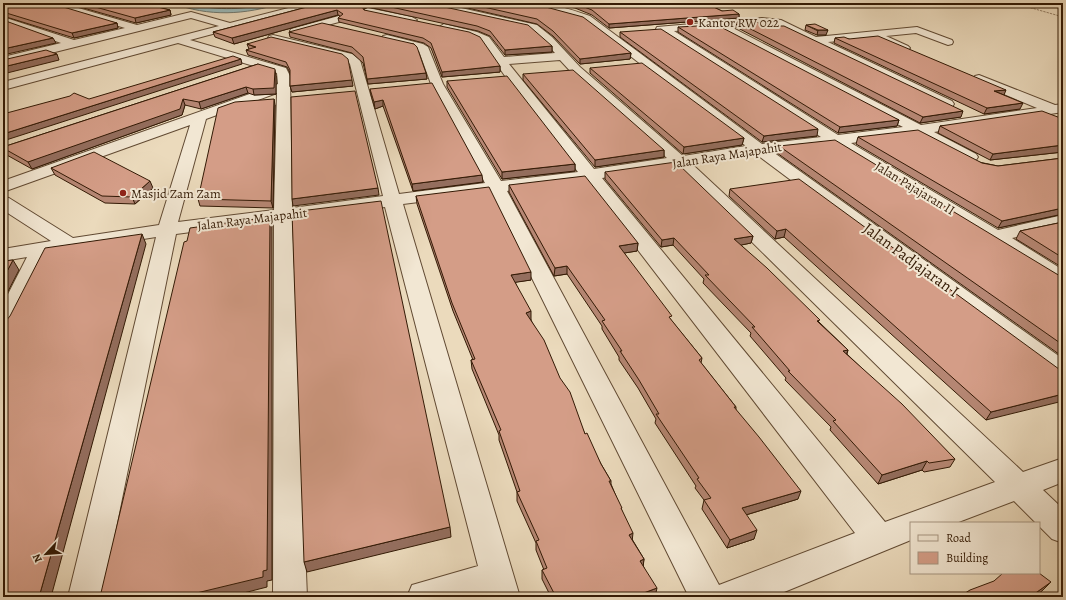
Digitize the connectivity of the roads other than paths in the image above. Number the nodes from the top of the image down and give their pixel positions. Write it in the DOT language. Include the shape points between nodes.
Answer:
graph roads {
  1 [pos="51,3"];
  2 [pos="319,3"];
  3 [pos="426,3"];
  4 [pos="528,3"];
  5 [pos="389,5"];
  6 [pos="170,10"];
  7 [pos="368,11"];
  8 [pos="191,16"];
  9 [pos="3,20"];
  10 [pos="421,22"];
  11 [pos="898,22"];
  12 [pos="323,23"];
  13 [pos="718,24"];
  14 [pos="230,26"];
  15 [pos="436,26"];
  16 [pos="346,28"];
  17 [pos="138,29"];
  18 [pos="663,29"];
  19 [pos="648,30"];
  20 [pos="917,30"];
  21 [pos="624,32"];
  22 [pos="608,33"];
  23 [pos="872,34"];
  24 [pos="376,36"];
  25 [pos="178,40"];
  26 [pos="817,40"];
  27 [pos="948,42"];
  28 [pos="75,44"];
  29 [pos="238,47"];
  30 [pos="915,52"];
  31 [pos="217,53"];
  32 [pos="562,56"];
  33 [pos="113,57"];
  34 [pos="3,61"];
  35 [pos="501,61"];
  36 [pos="644,63"];
  37 [pos="259,64"];
  38 [pos="628,65"];
  39 [pos="591,68"];
  40 [pos="576,70"];
  41 [pos="561,71"];
  42 [pos="236,72"];
  43 [pos="965,73"];
  44 [pos="518,76"];
  45 [pos="496,78"];
  46 [pos="451,82"];
  47 [pos="436,84"];
  48 [pos="422,85"];
  49 [pos="3,86"];
  50 [pos="369,90"];
  51 [pos="284,92"];
  52 [pos="346,92"];
  53 [pos="299,97"];
  54 [pos="1058,109"];
  55 [pos="969,114"];
  56 [pos="199,118"];
  57 [pos="918,130"];
  58 [pos="836,140"];
  59 [pos="759,149"];
  60 [pos="680,162"];
  61 [pos="981,163"];
  62 [pos="591,175"];
  63 [pos="3,187"];
  64 [pos="496,187"];
  65 [pos="393,201"];
  66 [pos="3,202"];
  67 [pos="283,214"];
  68 [pos="1063,221"];
  69 [pos="168,229"];
  70 [pos="994,236"];
  71 [pos="70,245"];
  72 [pos="41,249"];
  73 [pos="3,255"];
  74 [pos="1063,279"];
  75 [pos="3,326"];
  76 [pos="1063,371"];
  77 [pos="1063,470"];
  78 [pos="1018,486"];
  79 [pos="922,522"];
  80 [pos="910,526"];
  81 [pos="1063,529"];
  82 [pos="878,538"];
  83 [pos="500,587"];
  84 [pos="85,597"];
  85 [pos="290,597"];
  86 [pos="424,597"];
  87 [pos="707,597"];
  88 [pos="731,597"];
  1 -- 17 [label="street"];
  2 -- 14 [label="street"];
  3 -- 32 [label="street" via="530,25 548,39"];
  4 -- 22 [label="street, Jalan Padjajaran I" via="581,15"];
  5 -- 7 [label="street"];
  6 -- 8 [label="street"];
  7 -- 10 [label="street"];
  7 -- 12 [label="street"];
  8 -- 14 [label="street"];
  8 -- 17 [label="street"];
  9 -- 28 [label="street"];
  11 -- 20 [label="street"];
  12 -- 16 [label="street"];
  12 -- 50 [label="street" via="269,39 348,56 355,60"];
  13 -- 18 [label="street"];
  13 -- 26 [label="street" via="777,22"];
  13 -- 57 [label="street"];
  14 -- 25 [label="street"];
  15 -- 35 [label="street" via="485,39"];
  17 -- 28 [label="street"];
  18 -- 19 [label="street"];
  18 -- 58 [label="street, Jalan Pajajaran II"];
  20 -- 23 [label="street"];
  20 -- 27 [label="street"];
  21 -- 22 [label="street"];
  22 -- 36 [label="street, Jalan Padjajaran I"];
  23 -- 26 [label="street"];
  23 -- 30 [label="street"];
  24 -- 47 [label="street" via="419,46 424,50"];
  25 -- 31 [label="street"];
  25 -- 33 [label="street"];
  26 -- 55 [label="street"];
  28 -- 33 [label="street"];
  28 -- 34 [label="street"];
  29 -- 31 [label="street"];
  31 -- 37 [label="street"];
  32 -- 35 [label="street"];
  32 -- 40 [label="street"];
  33 -- 49 [label="street"];
  35 -- 44 [label="street"];
  36 -- 38 [label="street"];
  36 -- 59 [label="street, Jalan Padjajaran I"];
  37 -- 42 [label="street"];
  37 -- 51 [label="street" via="282,71"];
  39 -- 40 [label="street"];
  40 -- 41 [label="street"];
  40 -- 60 [label="street"];
  43 -- 54 [label="street"];
  44 -- 45 [label="street"];
  44 -- 62 [label="street"];
  46 -- 47 [label="street"];
  47 -- 48 [label="street"];
  47 -- 64 [label="street"];
  50 -- 52 [label="street"];
  50 -- 65 [label="street"];
  51 -- 53 [label="street"];
  51 -- 56 [label="street" via="235,103"];
  51 -- 67 [label="street"];
  54 -- 55 [label="street, Jalan Raya Majapahit"];
  55 -- 57 [label="street, Jalan Raya Majapahit"];
  56 -- 63 [label="street"];
  56 -- 69 [label="street"];
  57 -- 58 [label="street, Jalan Raya Majapahit"];
  57 -- 61 [label="street"];
  58 -- 59 [label="street, Jalan Raya Majapahit"];
  58 -- 70 [label="street, Jalan Pajajaran II"];
  59 -- 60 [label="street, Jalan Raya Majapahit"];
  59 -- 76 [label="street, Jalan Padjajaran I"];
  60 -- 62 [label="street, Jalan Raya Majapahit"];
  60 -- 78 [label="street"];
  62 -- 64 [label="street, Jalan Raya Majapahit"];
  62 -- 82 [label="street"];
  64 -- 65 [label="street, Jalan Raya Majapahit"];
  64 -- 87 [label="street"];
  65 -- 67 [label="street, Jalan Raya Majapahit"];
  65 -- 83 [label="street"];
  66 -- 71 [label="street"];
  67 -- 69 [label="street, Jalan Raya Majapahit"];
  67 -- 85 [label="street"];
  68 -- 70 [label="street"];
  69 -- 71 [label="street, Jalan Raya Majapahit"];
  69 -- 84 [label="street"];
  70 -- 74 [label="street, Jalan Pajajaran II"];
  71 -- 72 [label="street, Jalan Raya Majapahit"];
  72 -- 73 [label="street, Jalan Raya Majapahit"];
  72 -- 75 [label="street"];
  77 -- 78 [label="street"];
  78 -- 79 [label="street"];
  78 -- 81 [label="street"];
  80 -- 82 [label="street"];
  82 -- 88 [label="street"];
  83 -- 86 [label="street"];
}
